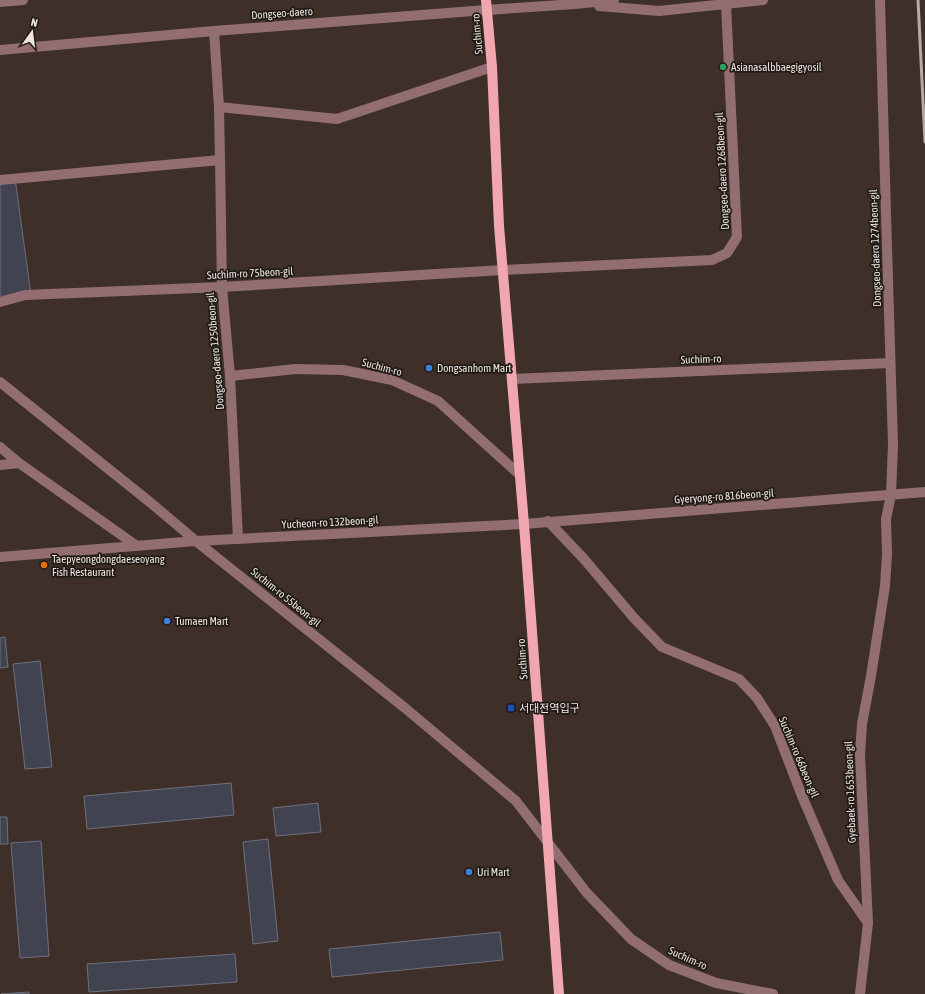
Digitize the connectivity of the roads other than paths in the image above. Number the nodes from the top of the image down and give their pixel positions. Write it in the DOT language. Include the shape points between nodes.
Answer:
graph roads {
  1 [pos="23,0"];
  2 [pos="614,0"];
  3 [pos="763,0"];
  4 [pos="880,0"];
  5 [pos="0,2"];
  6 [pos="575,4"];
  7 [pos="726,4"];
  8 [pos="486,5"];
  9 [pos="214,31"];
  10 [pos="0,50"];
  11 [pos="492,67"];
  12 [pos="219,107"];
  13 [pos="220,160"];
  14 [pos="0,180"];
  15 [pos="503,270"];
  16 [pos="222,287"];
  17 [pos="0,302"];
  18 [pos="890,363"];
  19 [pos="230,376"];
  20 [pos="512,379"];
  21 [pos="0,382"];
  22 [pos="0,447"];
  23 [pos="18,463"];
  24 [pos="0,465"];
  25 [pos="520,475"];
  26 [pos="925,492"];
  27 [pos="891,495"];
  28 [pos="548,522"];
  29 [pos="524,524"];
  30 [pos="238,539"];
  31 [pos="196,541"];
  32 [pos="137,546"];
  33 [pos="0,557"];
  34 [pos="547,841"];
  35 [pos="868,924"];
  36 [pos="559,994"];
  37 [pos="773,994"];
  38 [pos="860,994"];
  1 -- 5 [label="street"];
  2 -- 6 [label="street, Dongseo-daero"];
  3 -- 7 [label="street"];
  4 -- 18 [label="street, Dongseo-daero 1274beon-gil"];
  6 -- 7 [label="street" via="658,11"];
  6 -- 8 [label="street, Dongseo-daero"];
  7 -- 15 [label="street, Dongseo-daero 1268beon-gil" via="737,237 727,253 712,260"];
  8 -- 9 [label="street, Dongseo-daero"];
  8 -- 11 [label="main road, Suchim-ro"];
  9 -- 10 [label="street, Dongseo-daero"];
  9 -- 12 [label="street, Dongseo-daero 1250beon-gil"];
  11 -- 12 [label="street, Suchim-ro" via="337,119"];
  11 -- 15 [label="main road, Suchim-ro"];
  12 -- 13 [label="street, Dongseo-daero 1250beon-gil"];
  13 -- 14 [label="street"];
  13 -- 16 [label="street, Dongseo-daero 1250beon-gil"];
  15 -- 16 [label="street, Suchim-ro 75beon-gil"];
  15 -- 20 [label="main road, Suchim-ro"];
  16 -- 17 [label="street, Suchim-ro 75beon-gil" via="25,295"];
  16 -- 19 [label="street, Dongseo-daero 1250beon-gil"];
  18 -- 20 [label="street, Suchim-ro"];
  18 -- 27 [label="street, Dongseo-daero 1274beon-gil" via="894,444"];
  19 -- 25 [label="street, Suchim-ro" via="295,369 343,370 392,380 438,401"];
  19 -- 30 [label="street, Dongseo-daero 1250beon-gil"];
  20 -- 25 [label="main road, Suchim-ro"];
  21 -- 31 [label="street, Suchim-ro 55beon-gil"];
  22 -- 23 [label="street"];
  23 -- 24 [label="street"];
  23 -- 32 [label="street"];
  25 -- 29 [label="main road, Suchim-ro"];
  26 -- 27 [label="street, Gyeryong-ro 816beon-gil"];
  27 -- 28 [label="street, Gyeryong-ro 816beon-gil"];
  27 -- 35 [label="street, Gyebaek-ro 1653beon-gil" via="886,519 885,586 862,724 860,754"];
  28 -- 29 [label="street, Gyeryong-ro 816beon-gil"];
  28 -- 35 [label="street, Suchim-ro 66beon-gil" via="662,647 739,679 758,698 775,726 838,880"];
  29 -- 30 [label="street, Yucheon-ro 132beon-gil"];
  29 -- 34 [label="main road, Suchim-ro"];
  30 -- 31 [label="street, Yucheon-ro 132beon-gil"];
  31 -- 32 [label="street, Yucheon-ro 132beon-gil"];
  31 -- 34 [label="street, Suchim-ro 55beon-gil" via="405,708 516,801"];
  32 -- 33 [label="street, Yucheon-ro 132beon-gil"];
  34 -- 36 [label="main road, Suchim-ro"];
  34 -- 37 [label="street, Suchim-ro" via="586,892 631,939 669,965 716,983"];
  35 -- 38 [label="street, Gyebaek-ro 1653beon-gil"];
}
